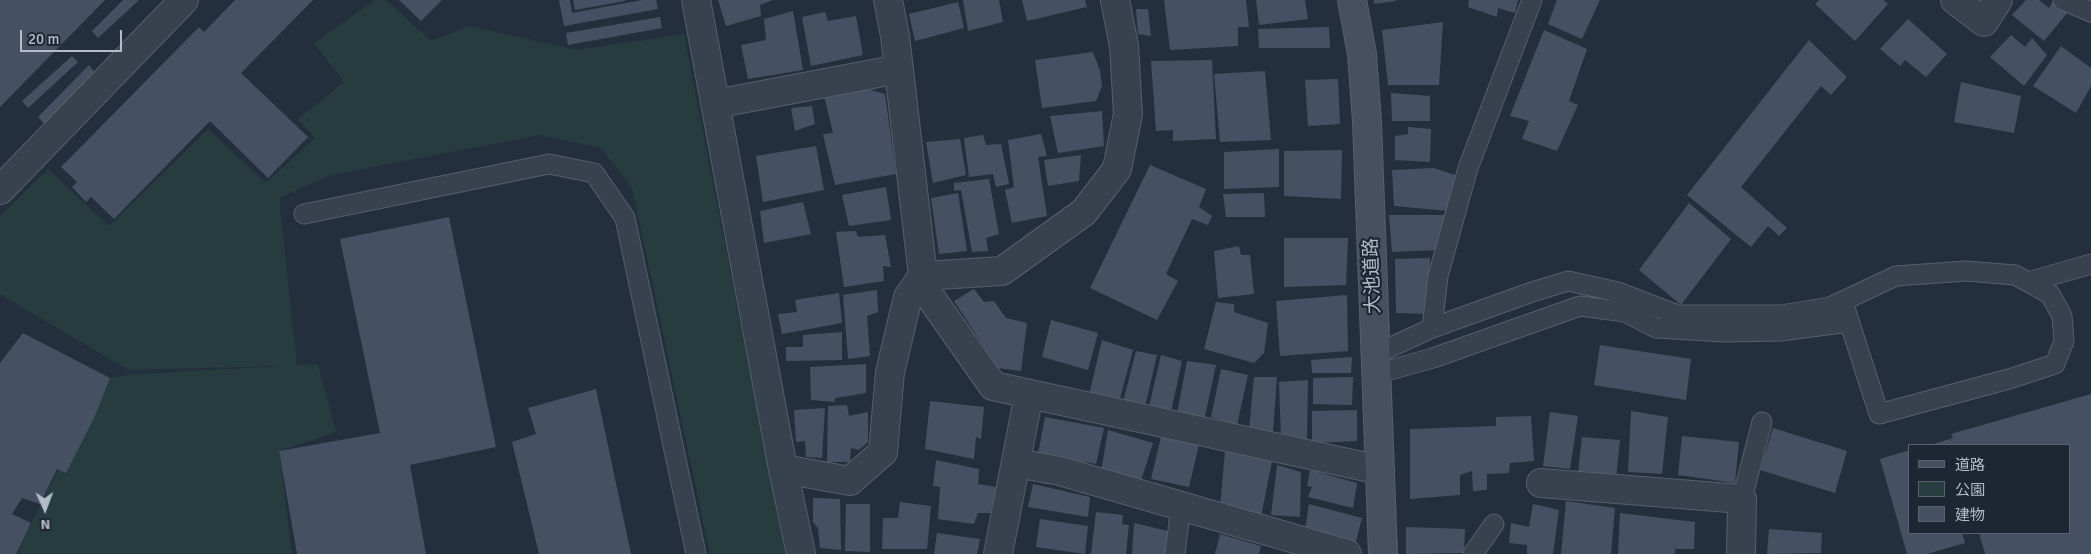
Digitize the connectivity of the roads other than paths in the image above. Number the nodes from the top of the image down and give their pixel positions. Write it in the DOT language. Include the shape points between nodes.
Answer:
graph roads {
  1 [pos="184,0"];
  2 [pos="696,0"];
  3 [pos="888,0"];
  4 [pos="1115,0"];
  5 [pos="1352,0"];
  6 [pos="1532,0"];
  7 [pos="1955,0"];
  8 [pos="1998,0"];
  9 [pos="2063,0"];
  10 [pos="2091,12"];
  11 [pos="899,69"];
  12 [pos="715,104"];
  13 [pos="0,190"];
  14 [pos="304,214"];
  15 [pos="2091,264"];
  16 [pos="921,278"];
  17 [pos="2028,282"];
  18 [pos="1842,302"];
  19 [pos="1849,322"];
  20 [pos="1432,328"];
  21 [pos="1376,364"];
  22 [pos="1029,394"];
  23 [pos="1762,422"];
  24 [pos="1016,463"];
  25 [pos="783,469"];
  26 [pos="1380,470"];
  27 [pos="1541,483"];
  28 [pos="1742,499"];
  29 [pos="1181,506"];
  30 [pos="1494,524"];
  31 [pos="696,554"];
  32 [pos="801,554"];
  33 [pos="998,554"];
  34 [pos="1175,554"];
  35 [pos="1347,554"];
  36 [pos="1383,554"];
  37 [pos="1473,554"];
  38 [pos="1741,554"];
  1 -- 13 [label="street"];
  2 -- 12 [label="street"];
  3 -- 11 [label="street"];
  4 -- 16 [label="street" via="1124,46 1128,114 1117,169 1084,212 1002,271"];
  5 -- 21 [label="street, 大池道路" via="1362,54 1366,112"];
  6 -- 20 [label="lane" via="1468,168 1438,276"];
  7 -- 8 [label="street" via="1984,22"];
  9 -- 10 [label="lane"];
  11 -- 12 [label="street"];
  11 -- 16 [label="street"];
  12 -- 25 [label="street"];
  14 -- 31 [label="lane" via="549,164 594,173 625,218"];
  15 -- 17 [label="lane"];
  16 -- 22 [label="street" via="993,386"];
  16 -- 25 [label="street" via="908,296 890,372 883,452 850,481"];
  17 -- 18 [label="lane" via="2015,276 1966,271 1896,276"];
  17 -- 19 [label="lane" via="2050,294 2062,316 2064,341 2055,364 1879,414"];
  18 -- 19 [label="lane"];
  18 -- 20 [label="lane" via="1781,315 1678,315 1618,292 1568,281"];
  19 -- 21 [label="lane" via="1781,331 1723,332 1656,328 1625,312 1580,306 1434,358"];
  20 -- 21 [label="lane"];
  21 -- 26 [label="street, 大池道路"];
  22 -- 24 [label="street"];
  22 -- 26 [label="street"];
  23 -- 28 [label="lane"];
  24 -- 29 [label="street" via="1060,471"];
  24 -- 33 [label="street"];
  25 -- 32 [label="street"];
  26 -- 36 [label="street, 大池道路"];
  27 -- 28 [label="street"];
  28 -- 38 [label="street"];
  29 -- 34 [label="lane"];
  29 -- 35 [label="street"];
  30 -- 37 [label="lane"];
}
